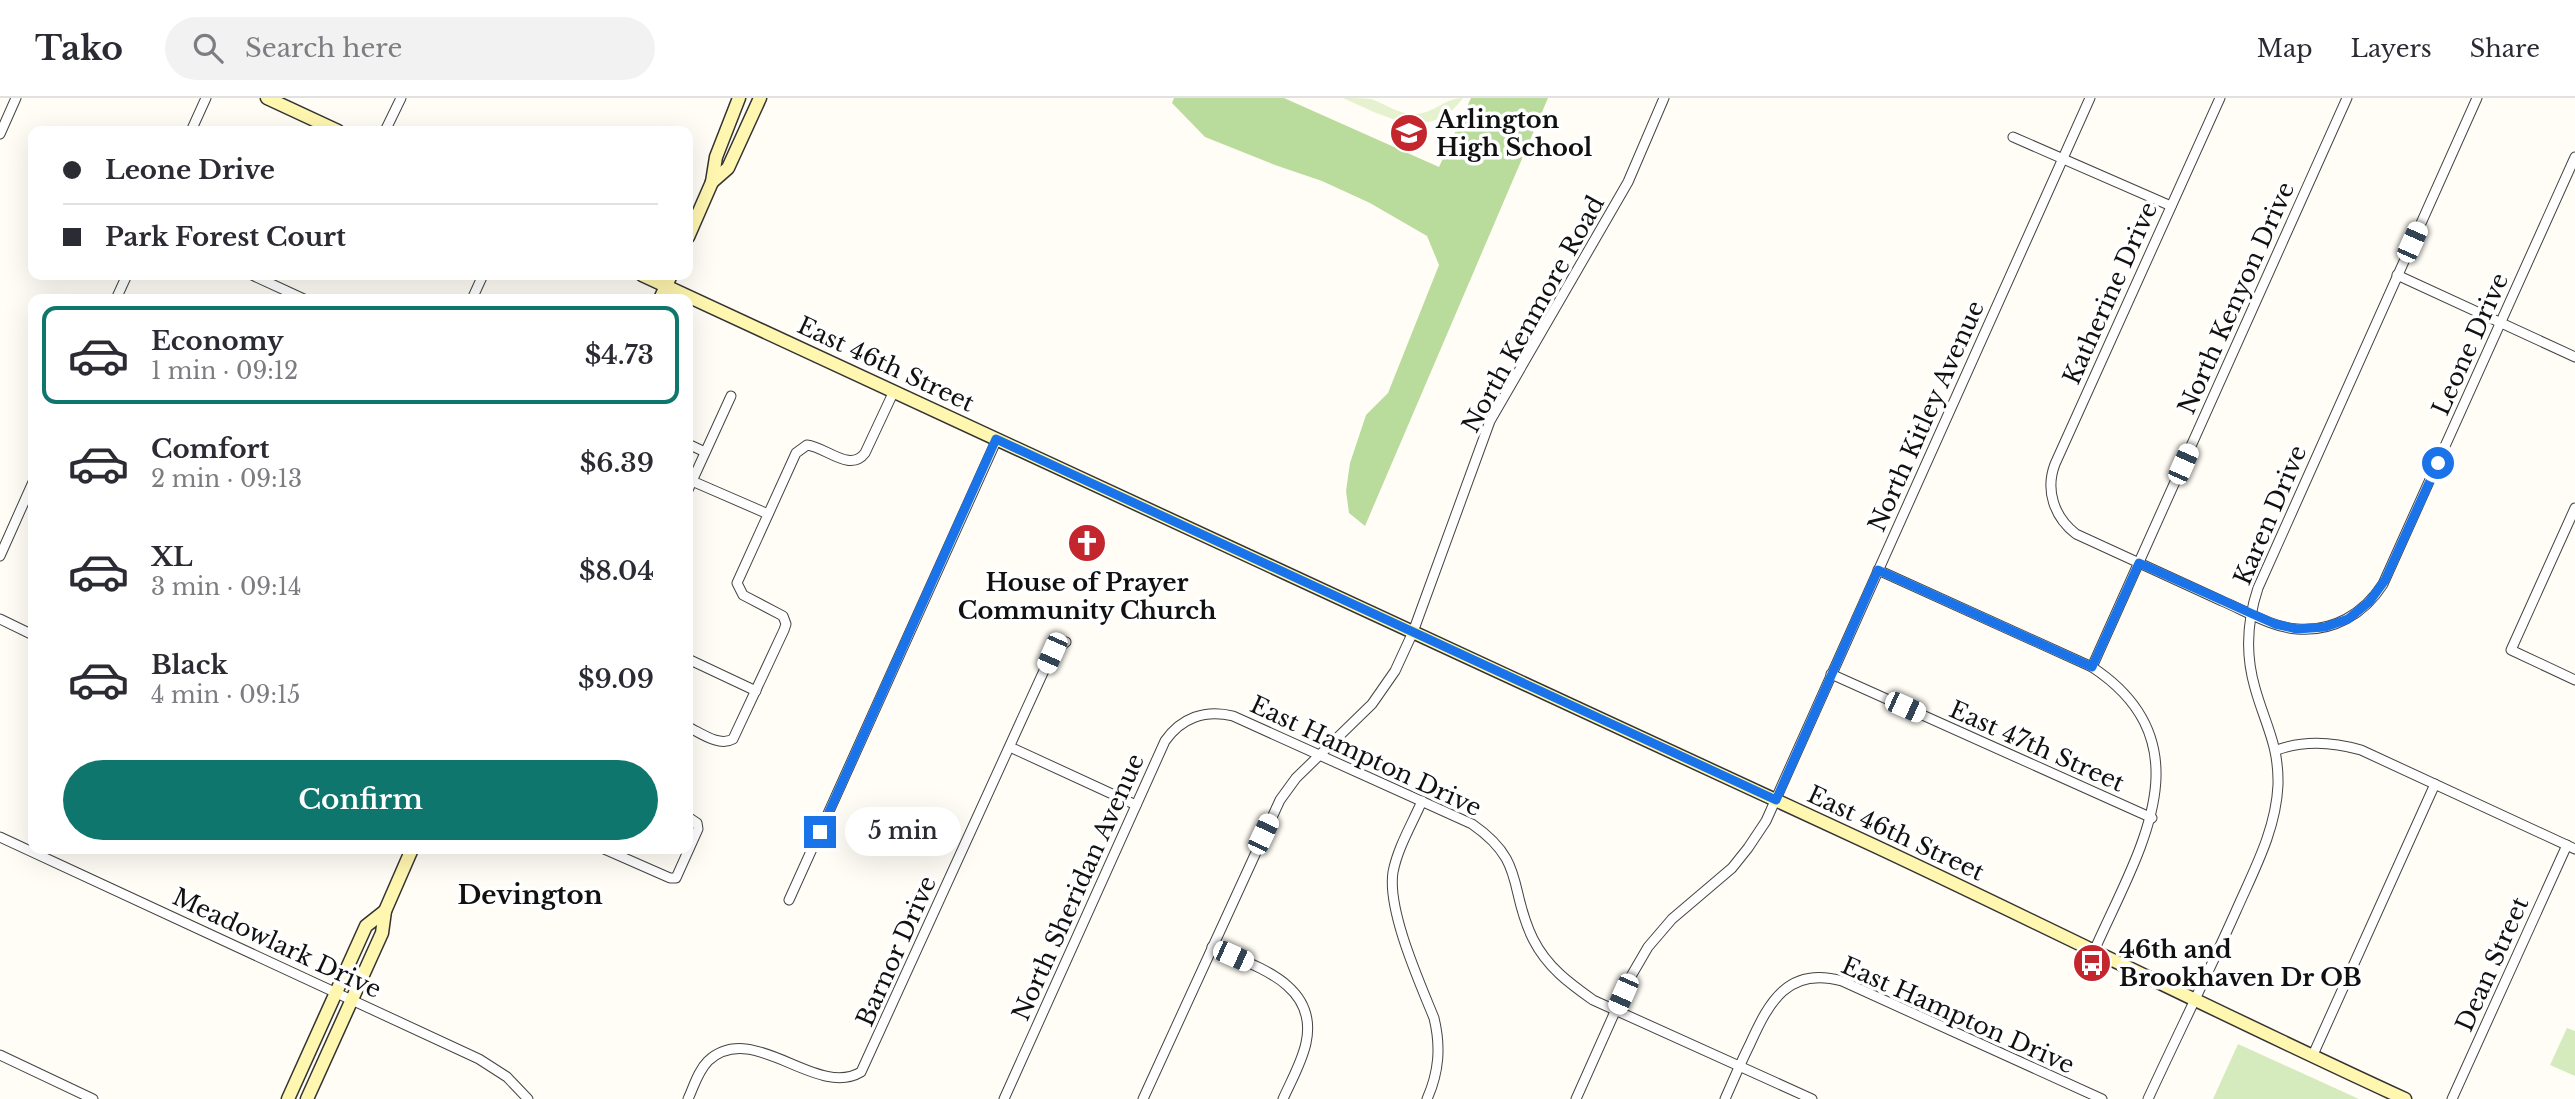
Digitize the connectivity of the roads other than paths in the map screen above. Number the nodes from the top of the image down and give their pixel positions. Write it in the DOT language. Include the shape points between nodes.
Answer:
graph roads {
  1 [pos="16,98"];
  2 [pos="206,98"];
  3 [pos="267,98"];
  4 [pos="401,98"];
  5 [pos="739,98"];
  6 [pos="760,98"];
  7 [pos="1664,98"];
  8 [pos="2090,98"];
  9 [pos="2220,98"];
  10 [pos="2347,98"];
  11 [pos="2477,98"];
  12 [pos="193,126"];
  13 [pos="327,126"];
  14 [pos="387,126"];
  15 [pos="0,134"];
  16 [pos="2013,137"];
  17 [pos="2575,157"];
  18 [pos="2063,158"];
  19 [pos="712,183"];
  20 [pos="2171,206"];
  21 [pos="693,226"];
  22 [pos="2397,275"];
  23 [pos="262,280"];
  24 [pos="668,280"];
  25 [pos="289,294"];
  26 [pos="2501,323"];
  27 [pos="2575,357"];
  28 [pos="894,391"];
  29 [pos="731,396"];
  30 [pos="996,439"];
  31 [pos="693,446"];
  32 [pos="705,452"];
  33 [pos="693,478"];
  34 [pos="693,486"];
  35 [pos="28,493"];
  36 [pos="2054,506"];
  37 [pos="2575,508"];
  38 [pos="768,514"];
  39 [pos="0,556"];
  40 [pos="2139,563"];
  41 [pos="1878,570"];
  42 [pos="2251,614"];
  43 [pos="0,619"];
  44 [pos="1413,632"];
  45 [pos="28,633"];
  46 [pos="1066,642"];
  47 [pos="693,661"];
  48 [pos="2092,667"];
  49 [pos="1831,674"];
  50 [pos="2575,680"];
  51 [pos="756,691"];
  52 [pos="1209,713"];
  53 [pos="693,729"];
  54 [pos="1010,747"];
  55 [pos="2277,750"];
  56 [pos="1320,755"];
  57 [pos="2435,784"];
  58 [pos="1776,800"];
  59 [pos="1422,801"];
  60 [pos="1136,804"];
  61 [pos="2152,818"];
  62 [pos="693,820"];
  63 [pos="0,837"];
  64 [pos="693,840"];
  65 [pos="2571,847"];
  66 [pos="28,850"];
  67 [pos="37,854"];
  68 [pos="410,854"];
  69 [pos="615,854"];
  70 [pos="687,854"];
  71 [pos="789,901"];
  72 [pos="385,911"];
  73 [pos="1212,947"];
  74 [pos="2094,951"];
  75 [pos="337,992"];
  76 [pos="352,1000"];
  77 [pos="2196,1001"];
  78 [pos="1616,1010"];
  79 [pos="0,1055"];
  80 [pos="2312,1056"];
  81 [pos="1740,1066"];
  82 [pos="93,1099"];
  83 [pos="288,1099"];
  84 [pos="307,1099"];
  85 [pos="528,1099"];
  86 [pos="688,1099"];
  87 [pos="1004,1099"];
  88 [pos="1143,1099"];
  89 [pos="1283,1099"];
  90 [pos="1427,1099"];
  91 [pos="1576,1099"];
  92 [pos="1725,1099"];
  93 [pos="1812,1099"];
  94 [pos="2102,1099"];
  95 [pos="2148,1099"];
  96 [pos="2405,1099"];
  97 [pos="2452,1099"];
  1 -- 15 [label="street"];
  2 -- 12 [label="street"];
  3 -- 13 [label="main road"];
  4 -- 14 [label="street"];
  5 -- 19 [label="main road" via="716,157"];
  6 -- 19 [label="main road" via="728,169"];
  7 -- 44 [label="street, North Kenmore Road" via="1628,182 1490,421"];
  8 -- 18 [label="street, North Kitley Avenue"];
  9 -- 20 [label="street, Katherine Drive"];
  10 -- 40 [label="street, North Kenyon Drive"];
  11 -- 22 [label="street, Karen Drive"];
  16 -- 18 [label="street"];
  17 -- 26 [label="street, Leone Drive"];
  18 -- 20 [label="street"];
  18 -- 41 [label="street, North Kitley Avenue"];
  19 -- 21 [label="main road"];
  20 -- 36 [label="street, Katherine Drive" via="2053,468"];
  22 -- 26 [label="street"];
  22 -- 42 [label="street, Karen Drive" via="2264,572"];
  23 -- 25 [label="street"];
  24 -- 28 [label="main road, East 46th Street"];
  26 -- 27 [label="street"];
  26 -- 42 [label="street, Leone Drive" via="2385,580 2372,599 2348,619 2320,628 2284,627"];
  28 -- 30 [label="main road, East 46th Street"];
  28 -- 38 [label="street" via="863,457 848,461 802,446"];
  29 -- 32 [label="street"];
  30 -- 44 [label="main road, East 46th Street"];
  30 -- 71 [label="street"];
  31 -- 32 [label="street"];
  32 -- 33 [label="street"];
  34 -- 38 [label="street"];
  35 -- 39 [label="street"];
  36 -- 40 [label="street, Leone Drive" via="2076,534"];
  37 -- 50 [label="street" via="2511,650"];
  38 -- 51 [label="street" via="737,583 743,595 780,613 785,621"];
  40 -- 42 [label="street, Leone Drive"];
  40 -- 48 [label="street, North Kenyon Drive"];
  41 -- 48 [label="street"];
  41 -- 49 [label="street, North Kitley Avenue"];
  42 -- 55 [label="street, Karen Drive" via="2249,664"];
  43 -- 45 [label="street"];
  44 -- 56 [label="street, North Kenmore Road" via="1383,690"];
  44 -- 58 [label="main road, East 46th Street"];
  46 -- 54 [label="street, Barnor Drive" via="1052,653"];
  47 -- 51 [label="street"];
  48 -- 61 [label="street" via="2128,698 2150,736 2157,774"];
  49 -- 58 [label="street, North Kitley Avenue"];
  49 -- 61 [label="street, East 47th Street"];
  51 -- 53 [label="street" via="731,740 719,741"];
  52 -- 56 [label="street, East Hampton Drive" via="1233,716"];
  52 -- 60 [label="street, North Sheridan Avenue" via="1188,719 1172,731"];
  54 -- 60 [label="street"];
  54 -- 86 [label="street, Barnor Drive" via="858,1076 830,1087 734,1051 712,1058"];
  55 -- 57 [label="street" via="2311,743 2348,747"];
  55 -- 77 [label="street, Karen Drive" via="2278,790 2270,830"];
  56 -- 59 [label="street, East Hampton Drive"];
  56 -- 73 [label="street, North Kenmore Road" via="1293,781 1275,808"];
  57 -- 65 [label="street"];
  57 -- 80 [label="street"];
  58 -- 74 [label="main road, East 46th Street"];
  58 -- 78 [label="street, North Kitley Avenue" via="1735,865 1653,940"];
  59 -- 78 [label="street, East Hampton Drive" via="1472,824 1497,844 1516,878 1526,922 1541,954 1568,983"];
  59 -- 90 [label="street" via="1397,858 1392,889 1396,916 1438,1036 1437,1067"];
  60 -- 87 [label="street, North Sheridan Avenue"];
  61 -- 74 [label="street"];
  62 -- 64 [label="street" via="698,823"];
  63 -- 66 [label="street, Meadowlark Drive"];
  65 -- 97 [label="street, Dean Street"];
  67 -- 75 [label="street, Meadowlark Drive"];
  68 -- 72 [label="main road"];
  69 -- 70 [label="street" via="676,878"];
  72 -- 75 [label="main road" via="366,926"];
  72 -- 76 [label="main road" via="382,933"];
  73 -- 88 [label="street, North Kenmore Road"];
  73 -- 89 [label="street" via="1274,975 1292,989 1303,1008 1306,1044"];
  74 -- 77 [label="main road, East 46th Street"];
  75 -- 76 [label="street, Meadowlark Drive"];
  75 -- 83 [label="main road"];
  76 -- 84 [label="main road"];
  76 -- 85 [label="street, Meadowlark Drive" via="489,1065"];
  77 -- 80 [label="main road, East 46th Street"];
  77 -- 95 [label="street, Karen Drive"];
  78 -- 81 [label="street, East Hampton Drive"];
  78 -- 91 [label="street, North Kitley Avenue"];
  79 -- 82 [label="street"];
  80 -- 96 [label="main road, East 46th Street"];
  81 -- 92 [label="street"];
  81 -- 93 [label="street, East Hampton Drive"];
  81 -- 94 [label="street, East Hampton Drive" via="1770,1003 1797,982 1820,977 1842,981"];
}
